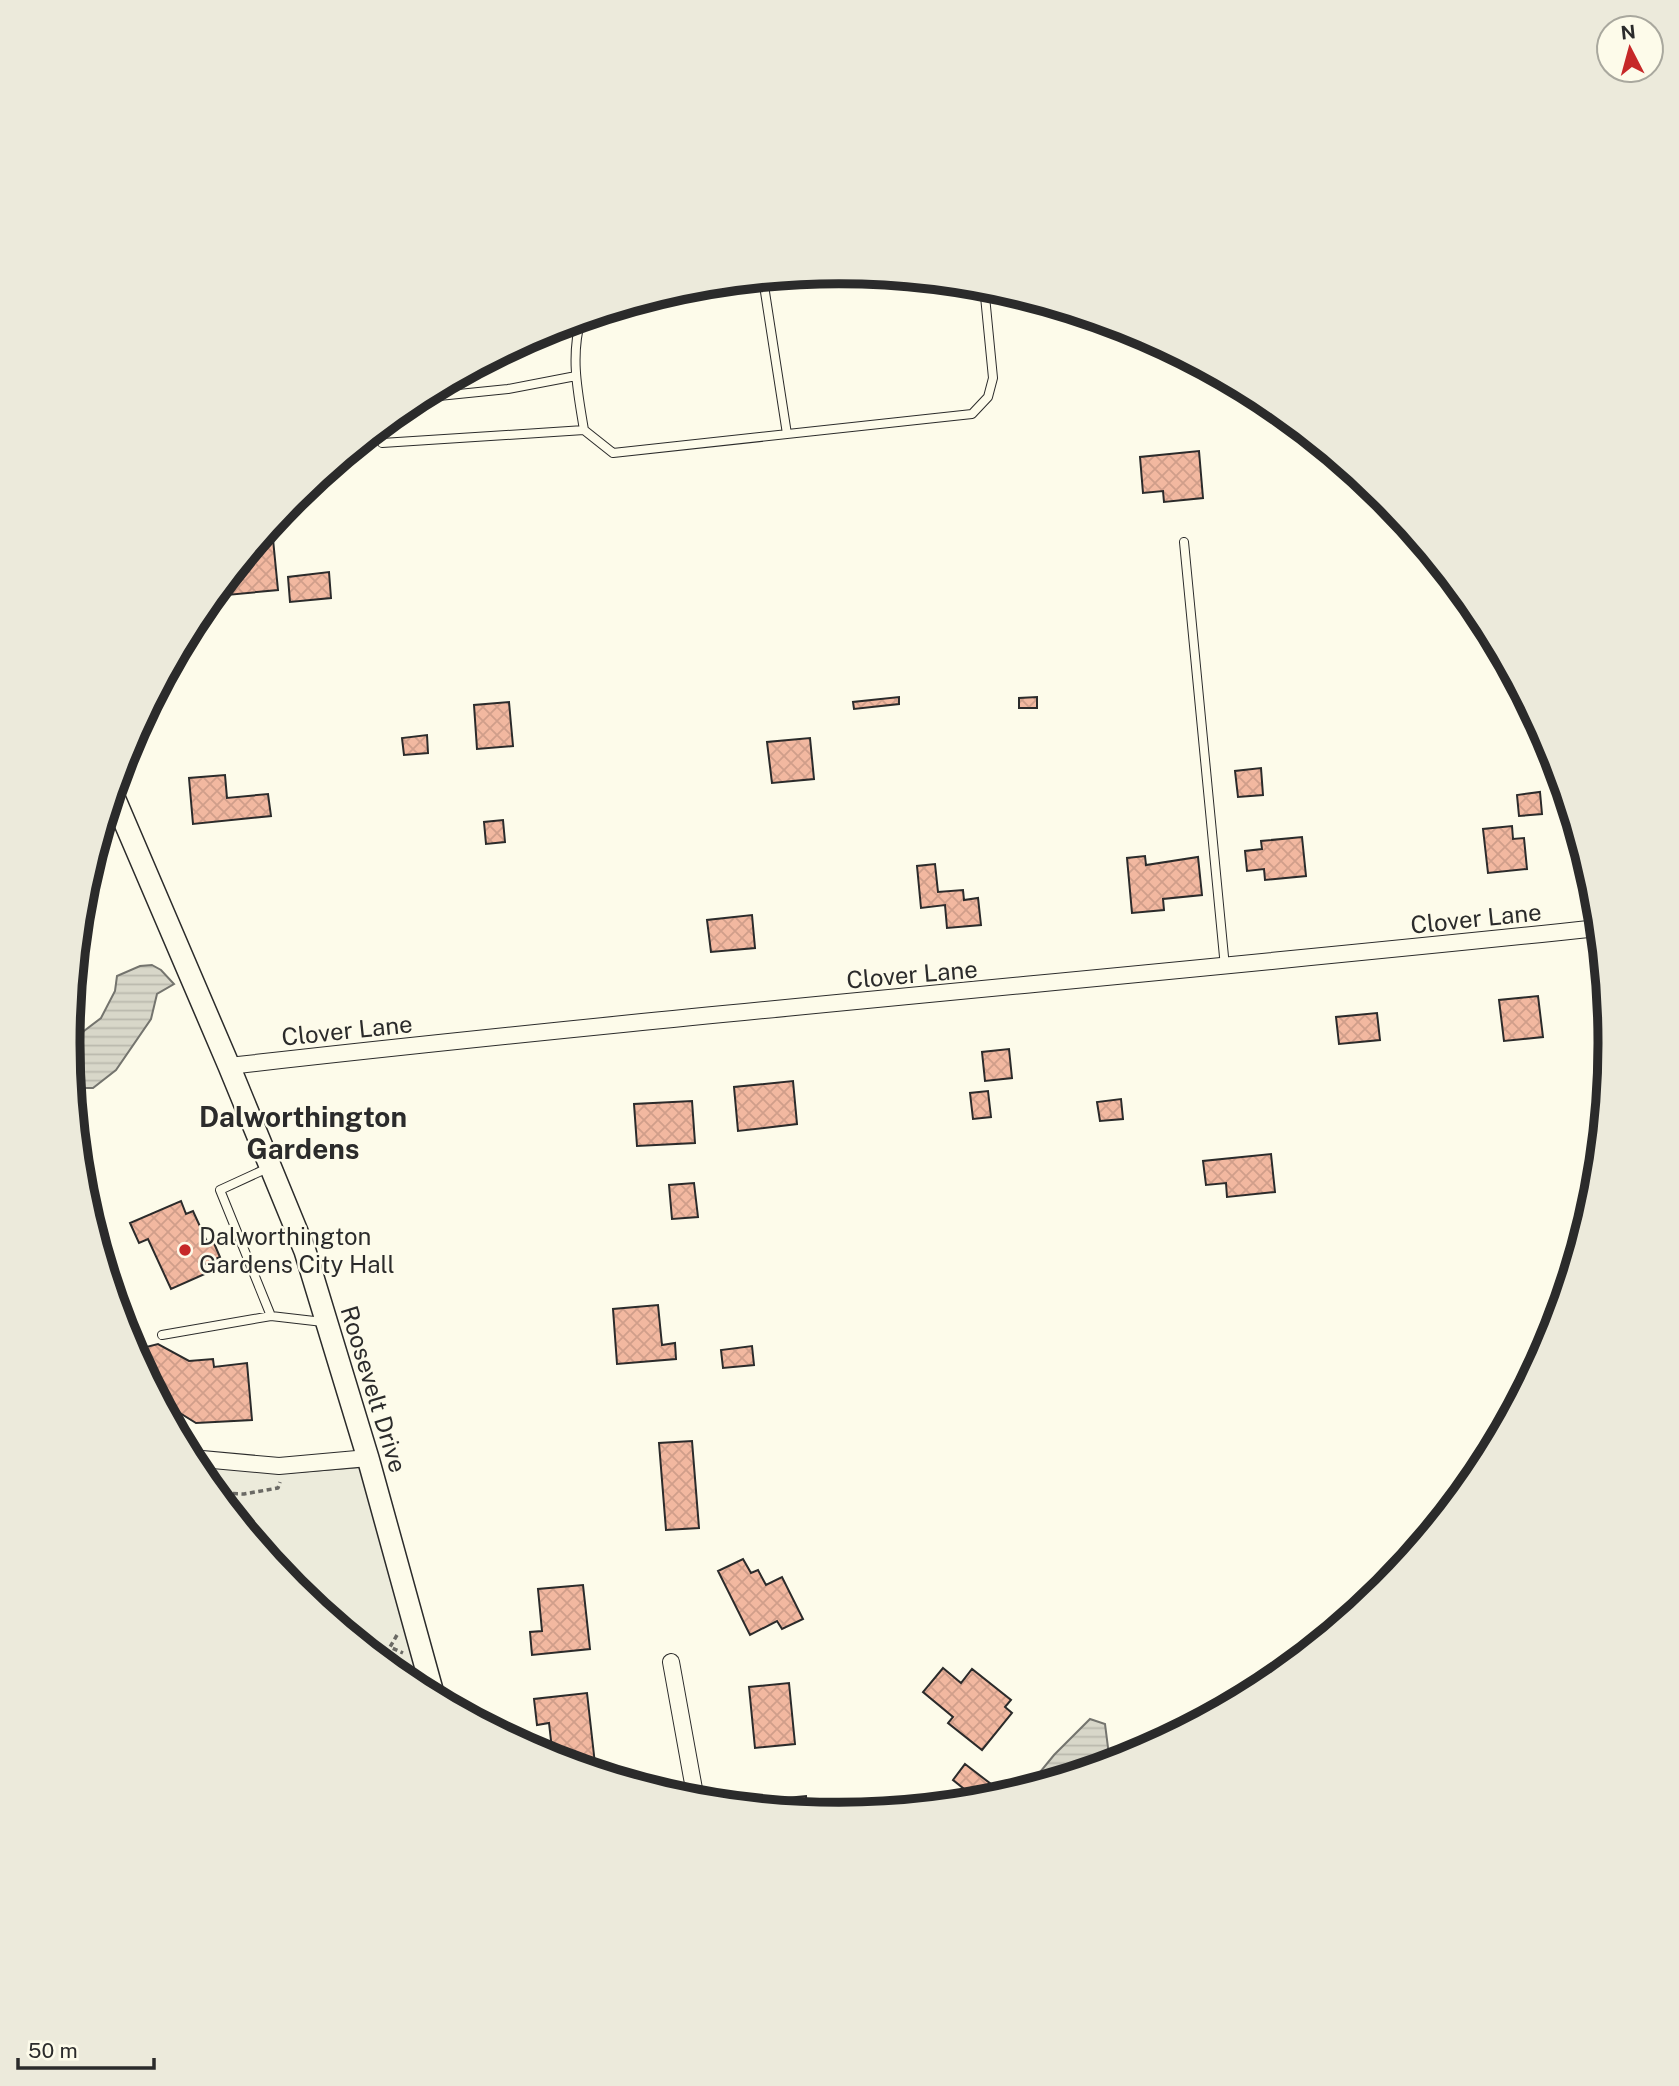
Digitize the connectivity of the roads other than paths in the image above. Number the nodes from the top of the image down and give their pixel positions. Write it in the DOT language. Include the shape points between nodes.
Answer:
graph roads {
  1 [pos="764,288"];
  2 [pos="985,298"];
  3 [pos="577,331"];
  4 [pos="576,376"];
  5 [pos="445,395"];
  6 [pos="584,430"];
  7 [pos="787,434"];
  8 [pos="381,438"];
  9 [pos="1184,542"];
  10 [pos="118,807"];
  11 [pos="1590,929"];
  12 [pos="1225,967"];
  13 [pos="229,1066"];
  14 [pos="270,1167"];
  15 [pos="271,1316"];
  16 [pos="326,1322"];
  17 [pos="162,1335"];
  18 [pos="368,1458"];
  19 [pos="205,1459"];
  20 [pos="671,1662"];
  21 [pos="430,1681"];
  22 [pos="694,1788"];
  1 -- 7 [label="lane"];
  2 -- 7 [label="lane" via="993,378 988,397 972,414"];
  3 -- 4 [label="lane"];
  4 -- 5 [label="lane"];
  4 -- 6 [label="lane"];
  6 -- 7 [label="lane" via="612,453"];
  6 -- 8 [label="lane" via="382,443"];
  9 -- 12 [label="lane"];
  10 -- 13 [label="street, Roosevelt Drive"];
  11 -- 12 [label="street, Clover Lane"];
  12 -- 13 [label="street, Clover Lane"];
  13 -- 14 [label="street, Roosevelt Drive"];
  14 -- 15 [label="lane" via="220,1190"];
  14 -- 16 [label="street, Roosevelt Drive" via="305,1251"];
  15 -- 16 [label="lane"];
  15 -- 17 [label="lane"];
  16 -- 18 [label="street, Roosevelt Drive"];
  18 -- 19 [label="street" via="279,1466"];
  18 -- 21 [label="street, Roosevelt Drive"];
  20 -- 22 [label="street"];
}
